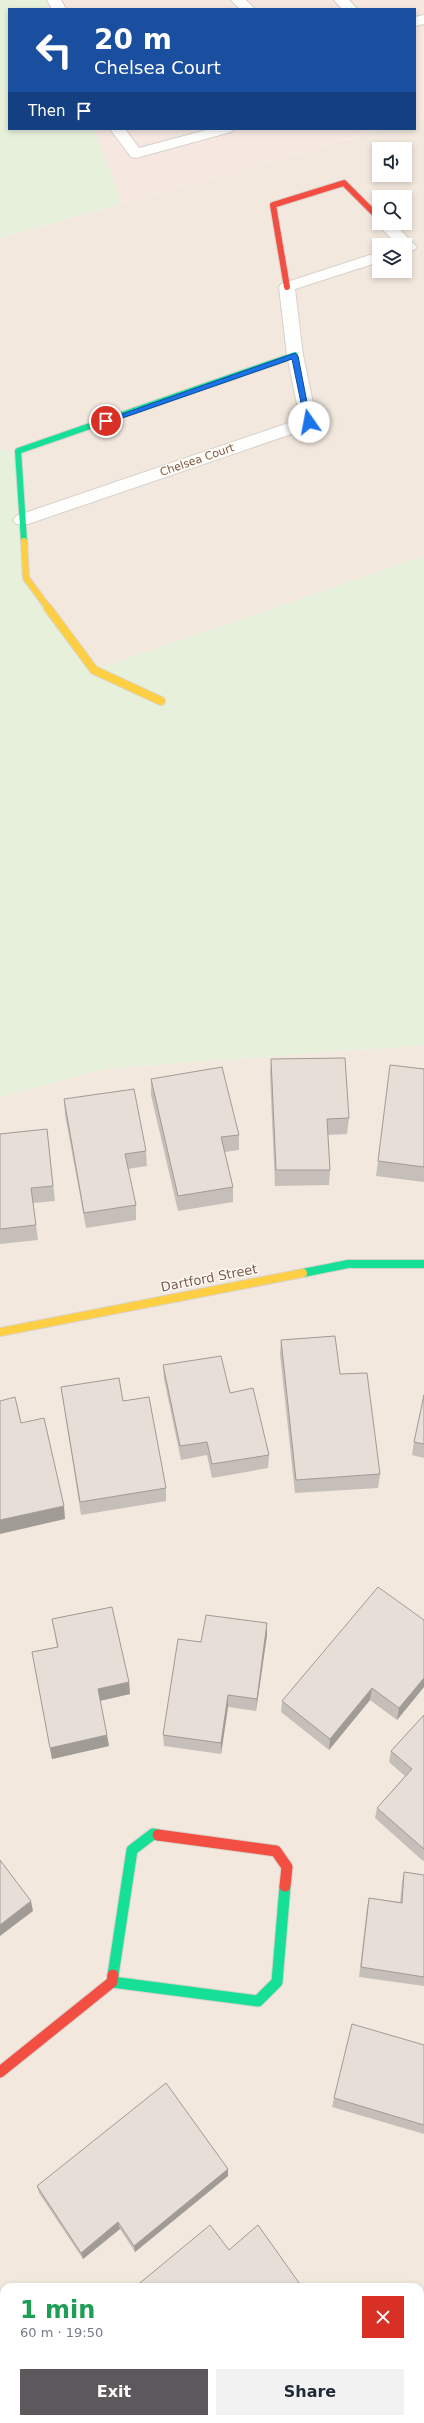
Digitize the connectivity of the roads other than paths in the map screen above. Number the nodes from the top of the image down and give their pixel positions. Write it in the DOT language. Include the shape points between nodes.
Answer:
graph roads {
  1 [pos="238,0"];
  2 [pos="341,0"];
  3 [pos="247,8"];
  4 [pos="349,8"];
  5 [pos="118,130"];
  6 [pos="222,130"];
  7 [pos="372,211"];
  8 [pos="390,230"];
  9 [pos="398,238"];
  10 [pos="424,243"];
  11 [pos="412,247"];
  12 [pos="372,259"];
  13 [pos="287,287"];
  14 [pos="295,356"];
  15 [pos="22,520"];
  16 [pos="160,701"];
  17 [pos="424,1264"];
  18 [pos="0,1332"];
  19 [pos="112,1982"];
  20 [pos="0,2072"];
  1 -- 3 [label="street"];
  2 -- 4 [label="street"];
  5 -- 6 [label="street" via="136,154"];
  7 -- 13 [label="street" via="344,183 273,205"];
  8 -- 9 [label="street"];
  10 -- 11 [label="street"];
  12 -- 13 [label="street"];
  13 -- 14 [label="street, Chelsea Court"];
  14 -- 15 [label="street" via="18,451"];
  14 -- 15 [label="street, Chelsea Court" via="309,422"];
  15 -- 16 [label="street" via="26,578 94,670"];
  17 -- 18 [label="street, Dartford Street" via="348,1264"];
  19 -- 19 [label="street" via="258,2001 277,1982 287,1867 276,1851 153,1834 132,1850"];
  19 -- 20 [label="street"];
}
